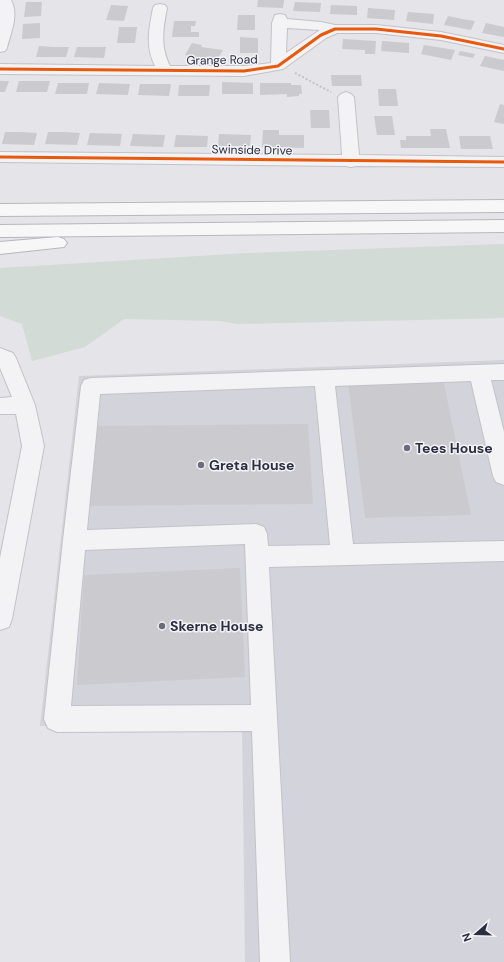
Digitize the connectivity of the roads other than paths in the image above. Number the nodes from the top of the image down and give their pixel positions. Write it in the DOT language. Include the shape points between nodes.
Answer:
graph roads {
  1 [pos="4,0"];
  2 [pos="162,8"];
  3 [pos="336,29"];
  4 [pos="0,48"];
  5 [pos="504,49"];
  6 [pos="278,66"];
  7 [pos="0,69"];
  8 [pos="165,70"];
  9 [pos="346,97"];
  10 [pos="0,157"];
  11 [pos="351,162"];
  12 [pos="504,162"];
  13 [pos="0,197"];
  14 [pos="504,206"];
  15 [pos="242,208"];
  16 [pos="0,210"];
  17 [pos="504,226"];
  18 [pos="242,228"];
  19 [pos="0,231"];
  20 [pos="0,248"];
  21 [pos="0,356"];
  22 [pos="504,372"];
  23 [pos="480,373"];
  24 [pos="324,378"];
  25 [pos="25,405"];
  26 [pos="0,406"];
  27 [pos="504,476"];
  28 [pos="74,540"];
  29 [pos="504,551"];
  30 [pos="343,555"];
  31 [pos="258,557"];
  32 [pos="0,619"];
  33 [pos="264,718"];
  34 [pos="275,962"];
  1 -- 4 [label="street" via="8,13"];
  2 -- 8 [label="street" via="155,28 154,44"];
  3 -- 5 [label="street, Grange Road" via="376,29 441,36"];
  3 -- 6 [label="street, Grange Road" via="321,35"];
  3 -- 6 [label="street, Grange Road" via="280,20"];
  6 -- 8 [label="street, Grange Road" via="244,71"];
  7 -- 8 [label="street, Grange Road"];
  9 -- 11 [label="street"];
  10 -- 11 [label="street, Swinside Drive"];
  11 -- 12 [label="street, Swinside Drive"];
  13 -- 15 [label="highway"];
  14 -- 15 [label="highway"];
  15 -- 16 [label="highway"];
  17 -- 18 [label="highway"];
  18 -- 19 [label="highway"];
  18 -- 20 [label="highway"];
  21 -- 25 [label="street" via="6,358"];
  22 -- 23 [label="street"];
  23 -- 24 [label="street"];
  23 -- 27 [label="street"];
  24 -- 28 [label="street" via="91,386"];
  24 -- 30 [label="street"];
  25 -- 26 [label="street"];
  25 -- 32 [label="street" via="33,446"];
  28 -- 31 [label="street" via="256,534"];
  28 -- 33 [label="street" via="57,719"];
  29 -- 30 [label="street"];
  30 -- 31 [label="street"];
  31 -- 33 [label="street"];
  33 -- 34 [label="street"];
}
